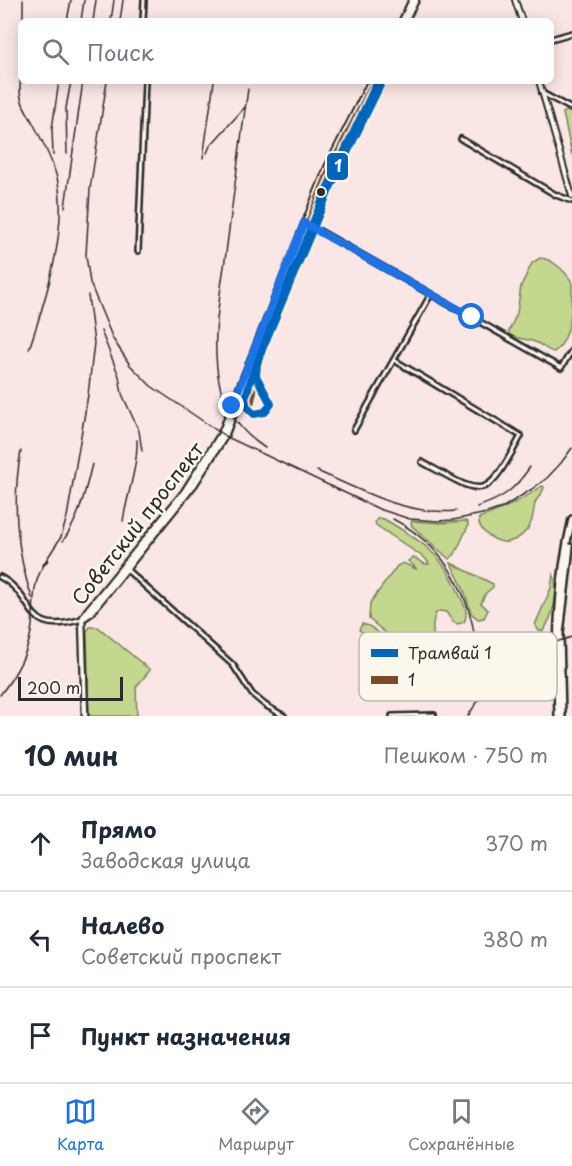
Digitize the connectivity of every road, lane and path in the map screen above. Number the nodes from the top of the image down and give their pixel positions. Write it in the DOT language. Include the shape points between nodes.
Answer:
graph roads {
  1 [pos="144,0"];
  2 [pos="414,0"];
  3 [pos="515,0"];
  4 [pos="143,18"];
  5 [pos="405,18"];
  6 [pos="521,18"];
  7 [pos="572,33"];
  8 [pos="554,38"];
  9 [pos="145,84"];
  10 [pos="371,84"];
  11 [pos="540,84"];
  12 [pos="542,93"];
  13 [pos="572,109"];
  14 [pos="461,139"];
  15 [pos="572,196"];
  16 [pos="572,201"];
  17 [pos="306,224"];
  18 [pos="138,251"];
  19 [pos="431,294"];
  20 [pos="572,350"];
  21 [pos="394,360"];
  22 [pos="354,430"];
  23 [pos="422,462"];
  24 [pos="572,519"];
  25 [pos="572,535"];
  26 [pos="124,568"];
  27 [pos="0,577"];
  28 [pos="82,620"];
  29 [pos="556,632"];
  30 [pos="557,655"];
  31 [pos="434,715"];
  32 [pos="85,716"];
  33 [pos="284,716"];
  34 [pos="392,716"];
  35 [pos="560,716"];
  1 -- 4 [label="street"];
  2 -- 5 [label="main road"];
  3 -- 6 [label="street"];
  7 -- 8 [label="street"];
  9 -- 18 [label="street"];
  10 -- 17 [label="main road, Советский проспект" via="335,150"];
  11 -- 12 [label="street"];
  12 -- 13 [label="street"];
  12 -- 15 [label="street"];
  14 -- 16 [label="street"];
  17 -- 19 [label="street"];
  17 -- 26 [label="main road, Советский проспект" via="221,434 184,492"];
  19 -- 20 [label="street" via="561,368"];
  19 -- 21 [label="street"];
  21 -- 22 [label="street"];
  21 -- 23 [label="street" via="521,436 500,473 482,488 468,486"];
  24 -- 29 [label="main road"];
  25 -- 35 [label="main road" via="560,634"];
  26 -- 28 [label="main road, Советский проспект"];
  26 -- 33 [label="street" via="233,664 252,694"];
  27 -- 28 [label="street" via="42,622"];
  28 -- 32 [label="main road"];
  30 -- 35 [label="main road"];
  31 -- 34 [label="street"];
}
